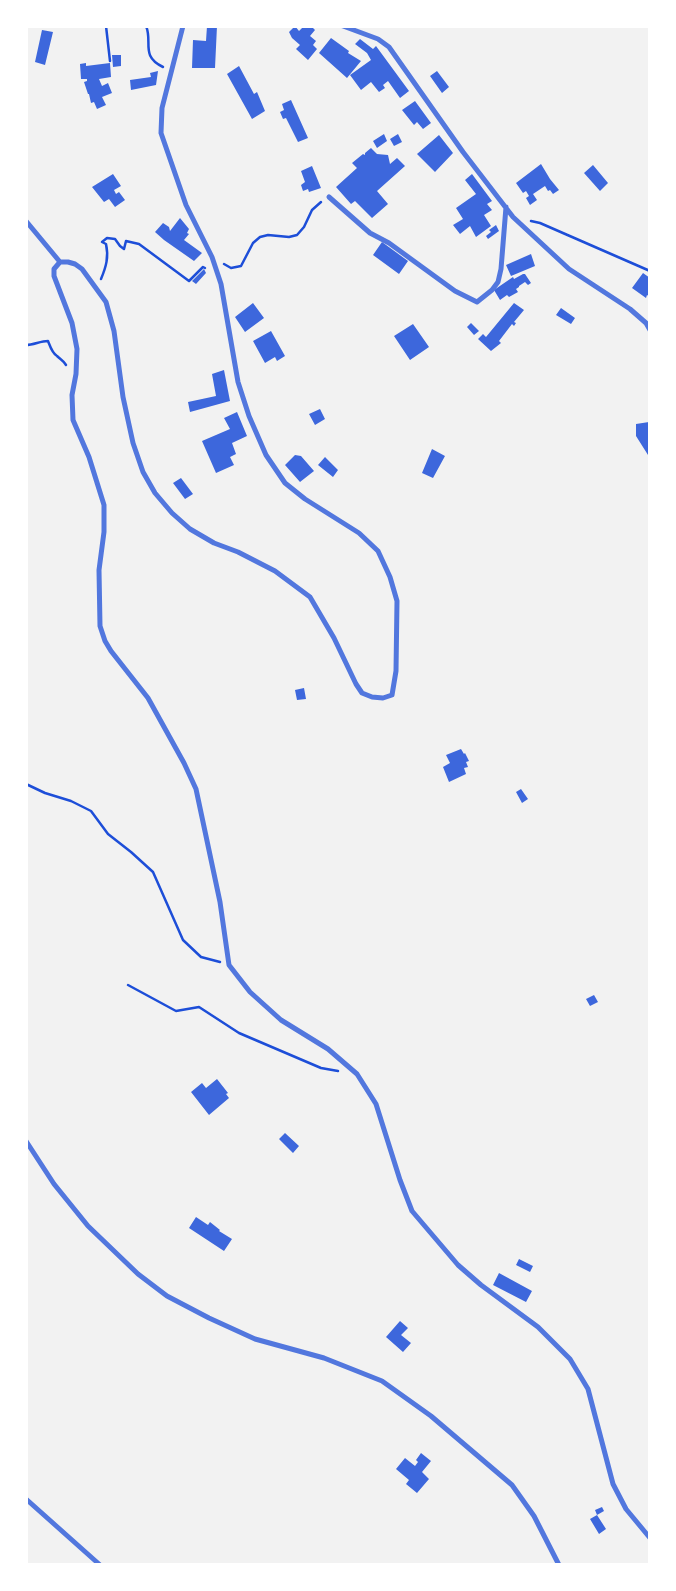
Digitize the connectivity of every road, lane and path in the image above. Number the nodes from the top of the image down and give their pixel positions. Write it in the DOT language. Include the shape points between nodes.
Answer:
graph roads {
  1 [pos="106,26"];
  2 [pos="146,26"];
  3 [pos="183,26"];
  4 [pos="343,26"];
  5 [pos="110,61"];
  6 [pos="171,71"];
  7 [pos="328,197"];
  8 [pos="506,207"];
  9 [pos="26,221"];
  10 [pos="531,221"];
  11 [pos="212,257"];
  12 [pos="60,262"];
  13 [pos="208,270"];
  14 [pos="650,271"];
  15 [pos="94,284"];
  16 [pos="650,330"];
  17 [pos="26,345"];
  18 [pos="76,374"];
  19 [pos="26,784"];
  20 [pos="229,964"];
  21 [pos="128,985"];
  22 [pos="339,1071"];
  23 [pos="26,1141"];
  24 [pos="26,1500"];
  25 [pos="650,1538"];
  26 [pos="100,1565"];
  27 [pos="559,1565"];
  1 -- 5 [label="path"];
  2 -- 6 [label="path" via="147,47 154,63"];
  3 -- 6 [label="street"];
  4 -- 8 [label="street" via="378,39 389,47"];
  6 -- 11 [label="street" via="162,108 161,133 186,205"];
  7 -- 8 [label="street" via="370,233 455,291 477,302 498,282"];
  7 -- 11 [label="path" via="312,210 297,235 260,237 239,267 231,268 216,254"];
  8 -- 16 [label="street" via="551,254 581,278 630,309"];
  9 -- 12 [label="street"];
  10 -- 14 [label="path"];
  11 -- 15 [label="street" via="227,314 238,382 266,455 285,483 359,533 378,551 390,577 396,601 397,626 392,695 383,698 362,693 310,597 275,571 190,529 155,493 142,472 133,443 114,331 106,302"];
  12 -- 15 [label="street" via="75,264"];
  12 -- 18 [label="street" via="54,268 54,276 72,324 77,350"];
  13 -- 15 [label="path" via="203,267 189,281 139,244 126,241 124,249 115,239 107,238 102,242 108,252 107,263 101,280"];
  17 -- 18 [label="path" via="48,341 52,352 66,365 66,376"];
  18 -- 20 [label="street" via="72,395 73,420 89,457 104,506 99,570 100,626 111,651 148,698 196,789 220,902"];
  19 -- 20 [label="path" via="91,811 108,834 153,872 183,940 200,957"];
  20 -- 25 [label="street" via="250,992 281,1020 328,1049 357,1074 376,1104 412,1211 458,1265 538,1327 570,1359 588,1389 612,1484 626,1509"];
  21 -- 22 [label="path" via="176,1010 199,1007 239,1033 321,1068"];
  23 -- 27 [label="street" via="54,1184 88,1226 138,1274 167,1296 255,1339 324,1358 382,1381 431,1416 512,1485 534,1516"];
  24 -- 26 [label="street"];
}
